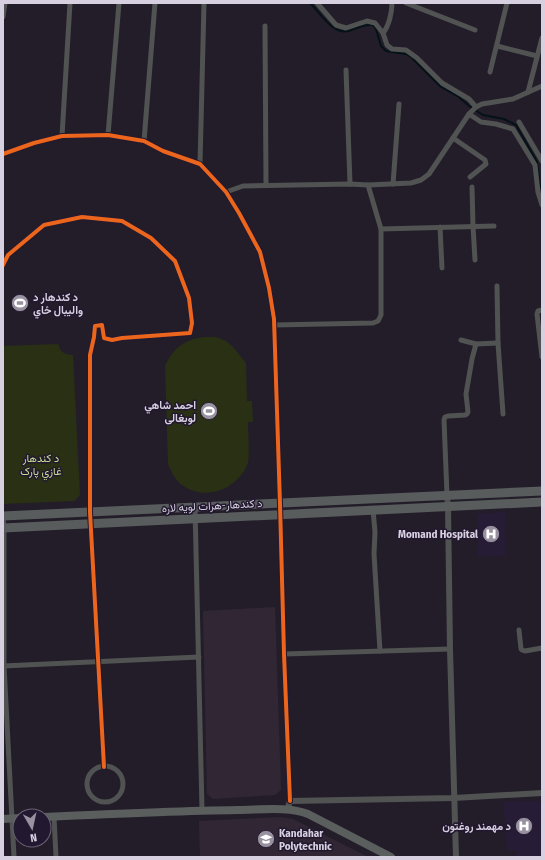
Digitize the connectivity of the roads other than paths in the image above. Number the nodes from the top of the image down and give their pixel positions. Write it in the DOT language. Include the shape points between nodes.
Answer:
graph roads {
  1 [pos="5,3"];
  2 [pos="70,3"];
  3 [pos="119,3"];
  4 [pos="155,3"];
  5 [pos="204,3"];
  6 [pos="317,3"];
  7 [pos="392,3"];
  8 [pos="406,3"];
  9 [pos="508,3"];
  10 [pos="3,17"];
  11 [pos="265,26"];
  12 [pos="475,30"];
  13 [pos="383,33"];
  14 [pos="542,38"];
  15 [pos="497,46"];
  16 [pos="537,56"];
  17 [pos="346,70"];
  18 [pos="490,72"];
  19 [pos="542,86"];
  20 [pos="528,92"];
  21 [pos="399,104"];
  22 [pos="476,107"];
  23 [pos="470,113"];
  24 [pos="519,122"];
  25 [pos="108,135"];
  26 [pos="62,136"];
  27 [pos="453,138"];
  28 [pos="144,141"];
  29 [pos="3,154"];
  30 [pos="542,162"];
  31 [pos="200,164"];
  32 [pos="535,165"];
  33 [pos="470,177"];
  34 [pos="350,184"];
  35 [pos="393,184"];
  36 [pos="266,185"];
  37 [pos="368,185"];
  38 [pos="472,188"];
  39 [pos="226,192"];
  40 [pos="540,192"];
  41 [pos="542,205"];
  42 [pos="473,226"];
  43 [pos="494,226"];
  44 [pos="440,227"];
  45 [pos="381,228"];
  46 [pos="475,260"];
  47 [pos="3,265"];
  48 [pos="442,268"];
  49 [pos="497,286"];
  50 [pos="542,310"];
  51 [pos="274,325"];
  52 [pos="461,340"];
  53 [pos="498,343"];
  54 [pos="476,344"];
  55 [pos="542,357"];
  56 [pos="503,414"];
  57 [pos="542,491"];
  58 [pos="447,495"];
  59 [pos="542,502"];
  60 [pos="280,504"];
  61 [pos="448,507"];
  62 [pos="195,508"];
  63 [pos="373,510"];
  64 [pos="90,512"];
  65 [pos="281,515"];
  66 [pos="3,516"];
  67 [pos="195,519"];
  68 [pos="91,523"];
  69 [pos="3,528"];
  70 [pos="519,630"];
  71 [pos="542,648"];
  72 [pos="450,650"];
  73 [pos="380,651"];
  74 [pos="284,654"];
  75 [pos="199,657"];
  76 [pos="98,662"];
  77 [pos="4,666"];
  78 [pos="104,767"];
  79 [pos="542,793"];
  80 [pos="454,798"];
  81 [pos="290,801"];
  82 [pos="107,802"];
  83 [pos="15,808"];
  84 [pos="202,810"];
  85 [pos="287,810"];
  86 [pos="108,814"];
  87 [pos="54,816"];
  88 [pos="56,857"];
  89 [pos="391,857"];
  90 [pos="456,857"];
  1 -- 10 [label="street"];
  2 -- 26 [label="street"];
  3 -- 25 [label="street"];
  4 -- 28 [label="street"];
  5 -- 31 [label="street"];
  6 -- 13 [label="street" via="336,25 346,28 367,21 375,23"];
  7 -- 13 [label="street" via="392,10"];
  8 -- 12 [label="street"];
  9 -- 15 [label="street"];
  11 -- 36 [label="street"];
  13 -- 22 [label="street" via="387,45 406,50 442,83 469,99"];
  14 -- 16 [label="street"];
  15 -- 16 [label="street"];
  15 -- 18 [label="street"];
  16 -- 20 [label="street"];
  17 -- 34 [label="street"];
  19 -- 20 [label="street"];
  20 -- 22 [label="street" via="513,99"];
  21 -- 35 [label="street"];
  22 -- 23 [label="street"];
  23 -- 27 [label="street"];
  23 -- 32 [label="street" via="481,122 513,129"];
  24 -- 30 [label="street"];
  25 -- 26 [label="street"];
  25 -- 28 [label="street"];
  26 -- 29 [label="street" via="34,142"];
  27 -- 33 [label="street" via="485,160 486,164"];
  27 -- 35 [label="street" via="429,174 410,184"];
  28 -- 31 [label="street" via="163,151"];
  30 -- 32 [label="street"];
  31 -- 39 [label="street"];
  32 -- 40 [label="street"];
  34 -- 36 [label="street"];
  34 -- 37 [label="street"];
  35 -- 37 [label="street"];
  36 -- 39 [label="street" via="243,186"];
  37 -- 45 [label="street"];
  38 -- 42 [label="street"];
  39 -- 51 [label="street" via="260,252 269,288"];
  40 -- 41 [label="street"];
  42 -- 43 [label="street"];
  42 -- 44 [label="street"];
  42 -- 46 [label="street"];
  44 -- 45 [label="street"];
  44 -- 48 [label="street"];
  45 -- 51 [label="street" via="381,315 378,321"];
  47 -- 64 [label="street" via="8,255 44,225 82,217 122,221 151,238 175,261 189,298 192,323 190,333 112,340 104,338 102,325 95,326 90,355"];
  49 -- 53 [label="street"];
  50 -- 55 [label="street" via="537,314"];
  51 -- 60 [label="street"];
  52 -- 54 [label="street"];
  53 -- 54 [label="street"];
  53 -- 56 [label="street"];
  54 -- 58 [label="street" via="466,394 468,412 465,415 445,417 444,420"];
  57 -- 58 [label="highway, د کندهار-هرات لويه لاره"];
  58 -- 60 [label="highway, د کندهار-هرات لويه لاره"];
  58 -- 61 [label="street"];
  59 -- 61 [label="highway, د کندهار-هرات لويه لاره"];
  60 -- 62 [label="highway, د کندهار-هرات لويه لاره"];
  60 -- 65 [label="street"];
  61 -- 63 [label="highway, د کندهار-هرات لويه لاره"];
  61 -- 72 [label="street"];
  62 -- 64 [label="highway, د کندهار-هرات لويه لاره"];
  62 -- 67 [label="street"];
  63 -- 65 [label="highway, د کندهار-هرات لويه لاره"];
  63 -- 73 [label="street"];
  64 -- 66 [label="highway, د کندهار-هرات لويه لاره"];
  64 -- 68 [label="street"];
  65 -- 67 [label="highway, د کندهار-هرات لويه لاره"];
  65 -- 74 [label="street"];
  66 -- 69 [label="street"];
  67 -- 68 [label="highway, د کندهار-هرات لويه لاره"];
  67 -- 75 [label="street"];
  68 -- 69 [label="highway, د کندهار-هرات لويه لاره"];
  68 -- 76 [label="street"];
  69 -- 77 [label="street"];
  70 -- 71 [label="street" via="522,650"];
  72 -- 73 [label="street"];
  72 -- 80 [label="street"];
  73 -- 74 [label="street"];
  74 -- 81 [label="street"];
  75 -- 76 [label="street"];
  75 -- 84 [label="street"];
  76 -- 77 [label="street"];
  76 -- 78 [label="street"];
  77 -- 83 [label="street"];
  78 -- 82 [label="street" via="115,769 123,783 121,794"];
  78 -- 82 [label="street" via="98,768 89,777 88,789 95,799"];
  79 -- 80 [label="street"];
  80 -- 81 [label="street"];
  80 -- 90 [label="street"];
  81 -- 85 [label="street"];
  82 -- 86 [label="street"];
  84 -- 85 [label="main road"];
  84 -- 86 [label="main road"];
  85 -- 89 [label="main road" via="313,817"];
  86 -- 87 [label="main road"];
  87 -- 88 [label="street"];
}
